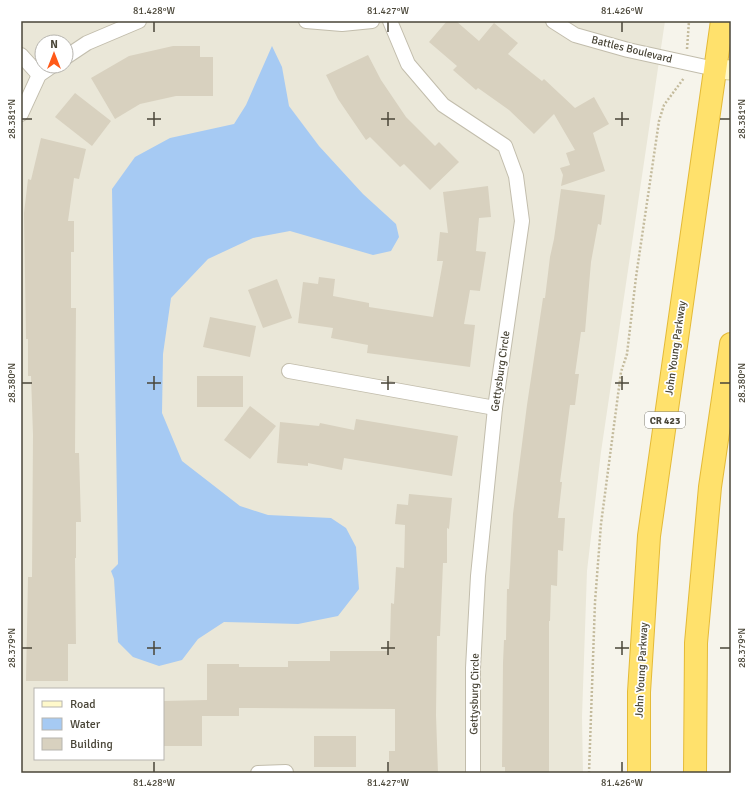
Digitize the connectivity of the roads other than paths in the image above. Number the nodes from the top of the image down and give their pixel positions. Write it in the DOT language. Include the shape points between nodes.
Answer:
graph roads {
  1 [pos="138,21"];
  2 [pos="306,21"];
  3 [pos="372,21"];
  4 [pos="390,21"];
  5 [pos="553,21"];
  6 [pos="721,23"];
  7 [pos="74,52"];
  8 [pos="21,56"];
  9 [pos="723,70"];
  10 [pos="38,75"];
  11 [pos="21,114"];
  12 [pos="731,344"];
  13 [pos="290,370"];
  14 [pos="495,408"];
  15 [pos="286,772"];
  16 [pos="258,773"];
  17 [pos="473,773"];
  18 [pos="639,773"];
  19 [pos="695,773"];
  1 -- 7 [label="street" via="87,43"];
  2 -- 3 [label="street" via="342,24"];
  4 -- 14 [label="street, Gettysburg Circle" via="408,64 443,104 505,146 516,176 522,221"];
  5 -- 9 [label="street, Battles Boulevard" via="575,35 628,50"];
  6 -- 9 [label="highway, John Young Parkway / CR 423"];
  8 -- 10 [label="street"];
  9 -- 18 [label="highway, John Young Parkway / CR 423" via="649,536 639,692"];
  10 -- 11 [label="street"];
  12 -- 19 [label="highway" via="710,487 696,643"];
  13 -- 14 [label="street"];
  14 -- 17 [label="street, Gettysburg Circle" via="478,576 473,668"];
  15 -- 16 [label="street"];
}
